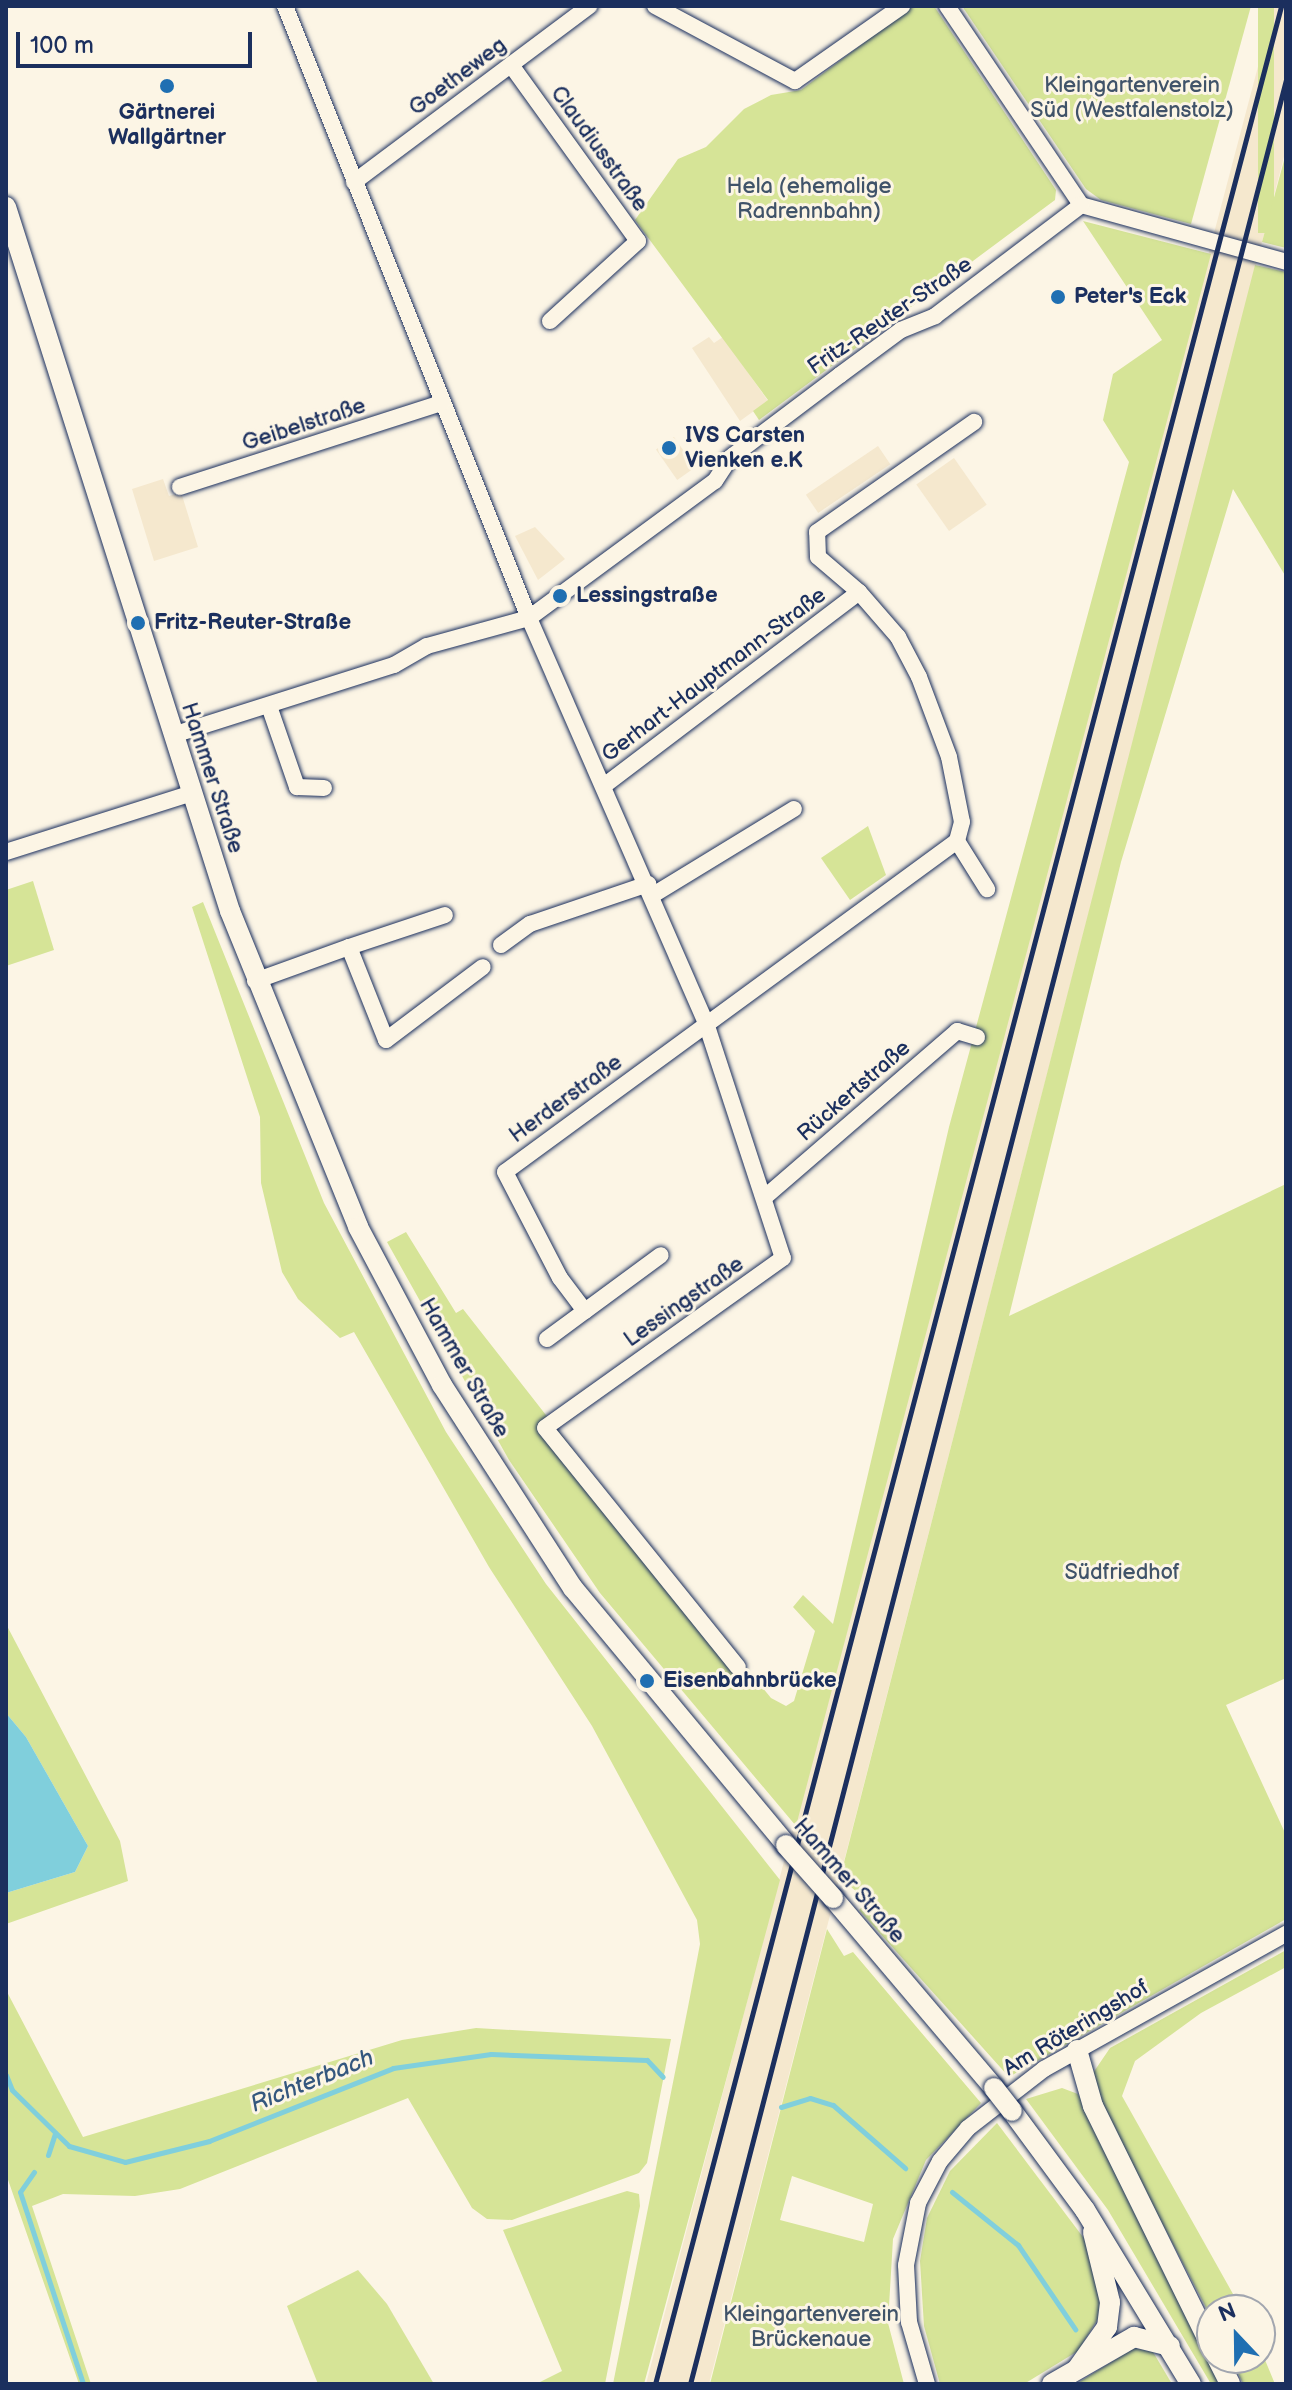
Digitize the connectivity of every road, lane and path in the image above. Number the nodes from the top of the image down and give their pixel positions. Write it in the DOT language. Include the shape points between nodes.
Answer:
graph roads {
  1 [pos="285,6"];
  2 [pos="589,6"];
  3 [pos="655,6"];
  4 [pos="902,6"];
  5 [pos="947,6"];
  6 [pos="511,65"];
  7 [pos="354,182"];
  8 [pos="1081,205"];
  9 [pos="6,207"];
  10 [pos="1286,262"];
  11 [pos="550,321"];
  12 [pos="442,403"];
  13 [pos="974,422"];
  14 [pos="180,487"];
  15 [pos="859,592"];
  16 [pos="529,618"];
  17 [pos="269,706"];
  18 [pos="173,735"];
  19 [pos="605,785"];
  20 [pos="324,788"];
  21 [pos="192,793"];
  22 [pos="794,809"];
  23 [pos="957,841"];
  24 [pos="6,852"];
  25 [pos="987,889"];
  26 [pos="651,890"];
  27 [pos="445,915"];
  28 [pos="501,945"];
  29 [pos="349,947"];
  30 [pos="483,967"];
  31 [pos="255,981"];
  32 [pos="706,1023"];
  33 [pos="977,1037"];
  34 [pos="765,1197"];
  35 [pos="661,1255"];
  36 [pos="585,1311"];
  37 [pos="547,1339"];
  38 [pos="738,1667"];
  39 [pos="1286,1934"];
  40 [pos="1077,2050"];
  41 [pos="1085,2210"];
  42 [pos="1196,2315"];
  43 [pos="1170,2346"];
  44 [pos="1077,2369"];
  45 [pos="927,2384"];
  46 [pos="1052,2384"];
  47 [pos="1191,2384"];
  1 -- 7 [label="street, Lessingstraße"];
  2 -- 6 [label="street, Goetheweg"];
  3 -- 4 [label="street" via="795,81"];
  5 -- 8 [label="street"];
  6 -- 7 [label="street, Goetheweg"];
  6 -- 11 [label="street, Claudiusstraße" via="638,241"];
  7 -- 12 [label="street, Lessingstraße"];
  8 -- 10 [label="street"];
  8 -- 16 [label="street, Fritz-Reuter-Straße" via="935,316 901,330 828,383 730,458 715,481"];
  9 -- 18 [label="main road, Hammer Straße"];
  12 -- 14 [label="street, Geibelstraße"];
  12 -- 16 [label="street, Lessingstraße"];
  13 -- 15 [label="street" via="817,532 818,557"];
  15 -- 19 [label="street, Gerhart-Hauptmann-Straße"];
  15 -- 23 [label="street, Gerhart-Hauptmann-Straße" via="898,637 919,677 957,789 962,822"];
  16 -- 17 [label="street, Fritz-Reuter-Straße" via="427,646 394,665"];
  16 -- 19 [label="street, Lessingstraße"];
  17 -- 18 [label="street, Fritz-Reuter-Straße"];
  17 -- 20 [label="street" via="297,787"];
  18 -- 21 [label="main road, Hammer Straße"];
  19 -- 26 [label="street, Lessingstraße"];
  21 -- 24 [label="street"];
  21 -- 31 [label="main road, Hammer Straße"];
  22 -- 26 [label="street"];
  23 -- 25 [label="street"];
  23 -- 32 [label="street"];
  26 -- 28 [label="street" via="530,924"];
  26 -- 32 [label="street, Lessingstraße"];
  27 -- 29 [label="street"];
  29 -- 30 [label="street" via="386,1040"];
  29 -- 31 [label="street"];
  31 -- 41 [label="main road, Hammer Straße, bridge" via="331,1169 442,1385 573,1588 994,2088"];
  32 -- 34 [label="street, Lessingstraße"];
  32 -- 36 [label="street, Herderstraße" via="505,1172 560,1278"];
  33 -- 34 [label="street, Rückertstraße" via="957,1031"];
  34 -- 38 [label="street, Lessingstraße" via="783,1258 545,1428"];
  35 -- 36 [label="street"];
  36 -- 37 [label="street"];
  39 -- 40 [label="street, Am Röteringshof"];
  40 -- 42 [label="main road" via="1093,2106"];
  40 -- 45 [label="street, Am Röteringshof" via="968,2128 940,2161 918,2203 906,2265 909,2322"];
  41 -- 43 [label="main road, Hammer Straße"];
  41 -- 44 [label="main road" via="1110,2302 1107,2327"];
  43 -- 44 [label="main road" via="1134,2337"];
  43 -- 47 [label="main road, Hammer Straße"];
  44 -- 46 [label="main road"];
}
